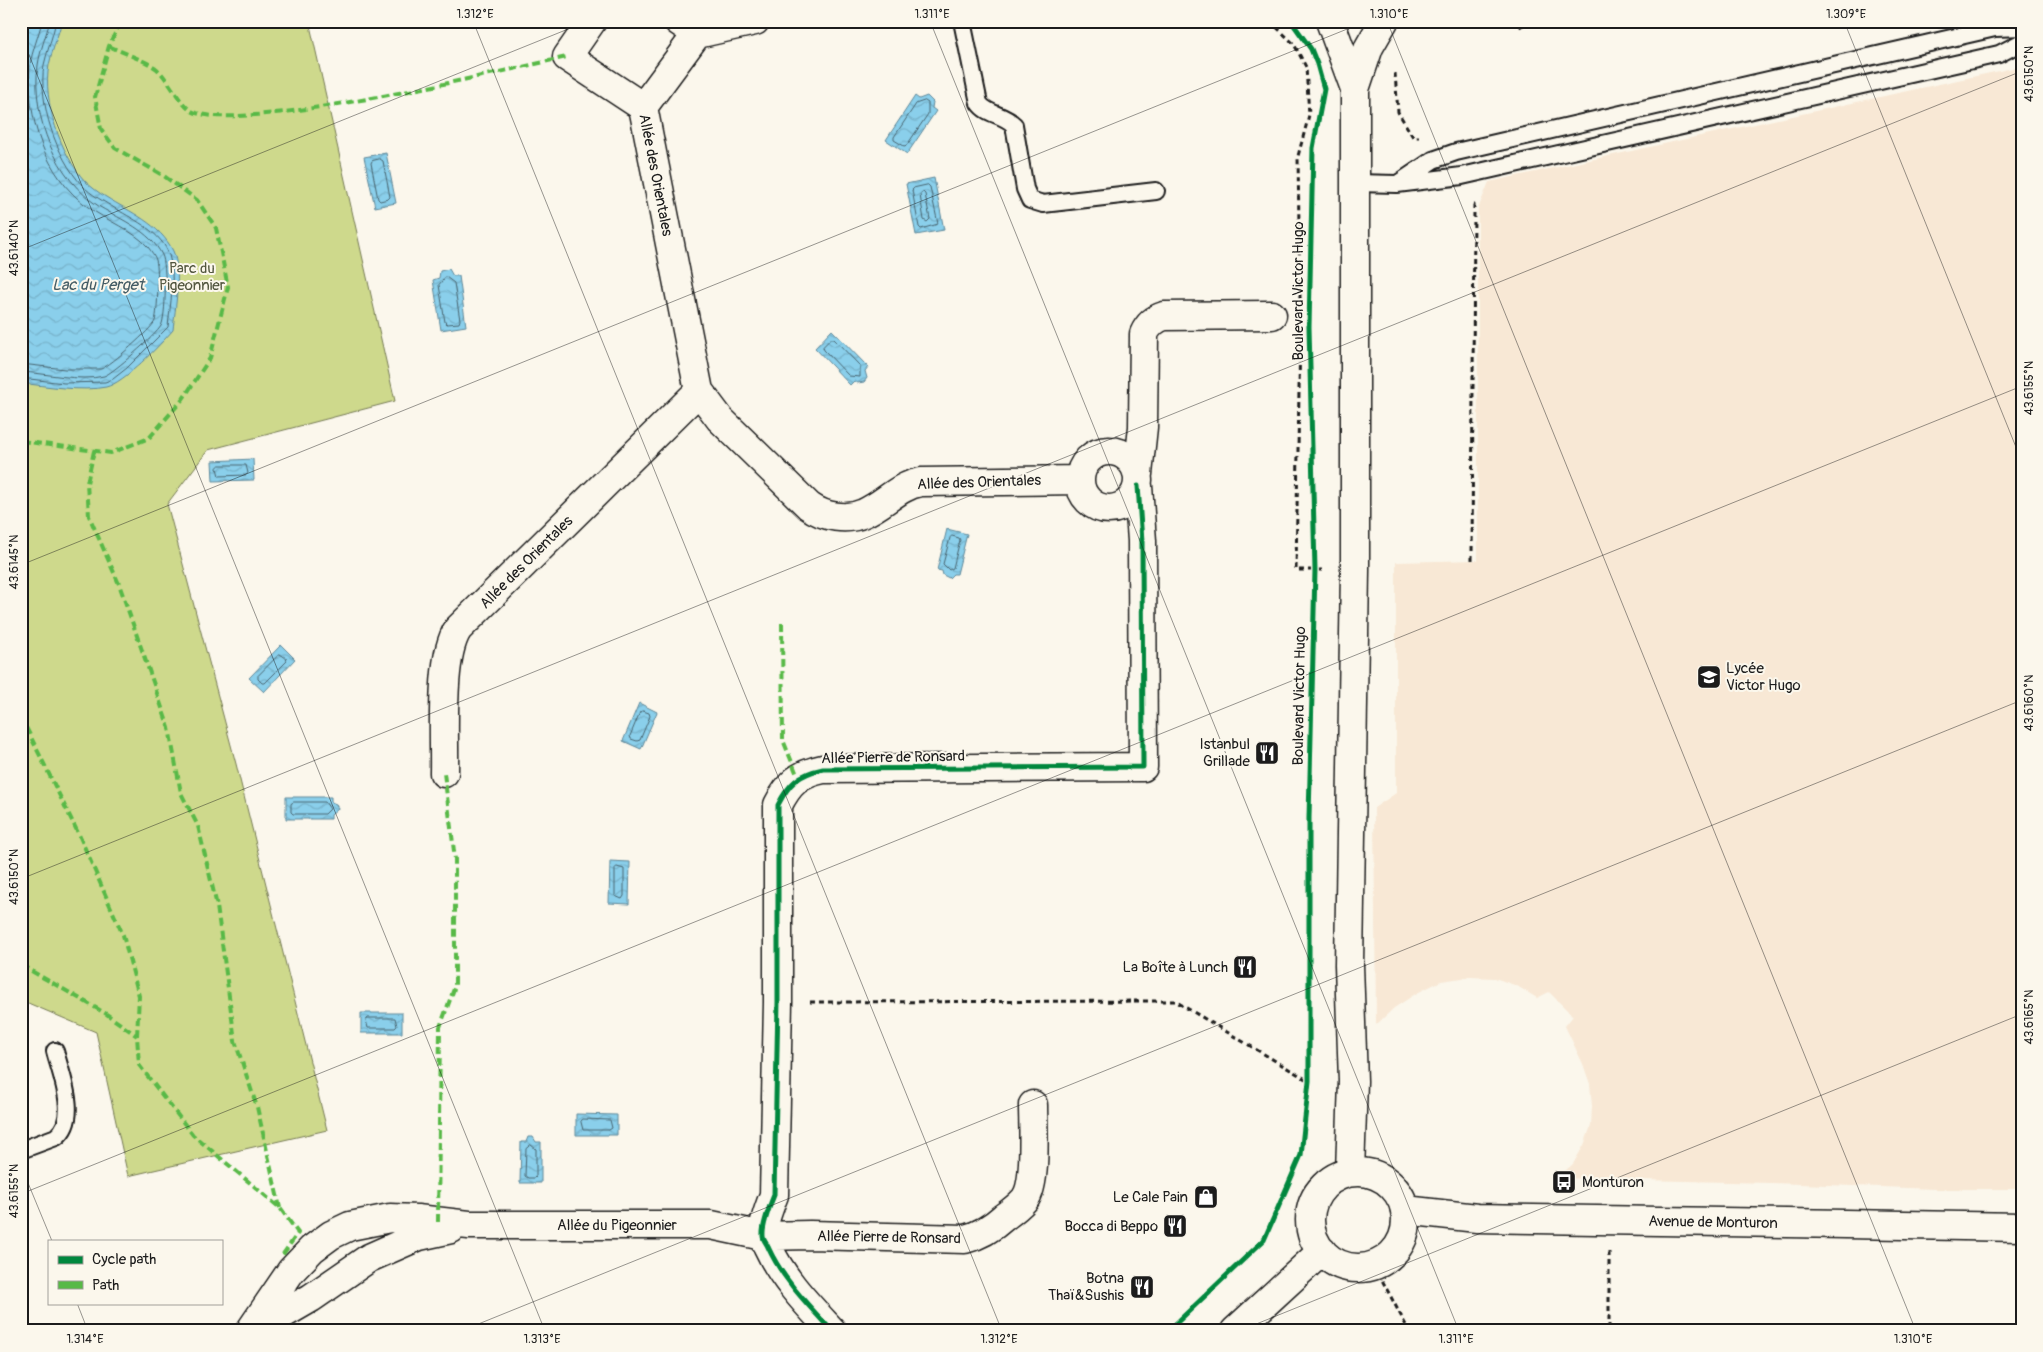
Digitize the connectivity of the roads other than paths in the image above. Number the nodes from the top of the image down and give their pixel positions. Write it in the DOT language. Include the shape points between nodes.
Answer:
graph roads {
  1 [pos="592,21"];
  2 [pos="755,21"];
  3 [pos="962,21"];
  4 [pos="1330,21"];
  5 [pos="1384,21"];
  6 [pos="2022,27"];
  7 [pos="688,28"];
  8 [pos="2022,42"];
  9 [pos="1355,89"];
  10 [pos="643,107"];
  11 [pos="1356,183"];
  12 [pos="1397,184"];
  13 [pos="1156,191"];
  14 [pos="1272,315"];
  15 [pos="699,391"];
  16 [pos="1080,480"];
  17 [pos="1138,480"];
  18 [pos="444,773"];
  19 [pos="55,1050"];
  20 [pos="1033,1104"];
  21 [pos="21,1150"];
  22 [pos="1350,1172"];
  23 [pos="1406,1210"];
  24 [pos="469,1225"];
  25 [pos="2022,1227"];
  26 [pos="763,1236"];
  27 [pos="1322,1251"];
  28 [pos="252,1331"];
  29 [pos="832,1331"];
  30 [pos="1235,1331"];
  1 -- 10 [label="street" via="568,57"];
  2 -- 7 [label="street"];
  3 -- 13 [label="lane" via="978,102 982,108 1014,125 1025,189 1030,200 1043,204"];
  4 -- 9 [label="street"];
  5 -- 9 [label="street" via="1369,47"];
  6 -- 12 [label="lane" via="1996,28 1456,152 1433,160"];
  7 -- 10 [label="street"];
  8 -- 12 [label="lane" via="1999,54 1462,176"];
  9 -- 11 [label="street"];
  10 -- 15 [label="street, Allée des Orientales"];
  11 -- 12 [label="lane"];
  11 -- 22 [label="street"];
  14 -- 17 [label="street, Allée Pierre de Ronsard" via="1164,316 1146,328"];
  15 -- 16 [label="street, Allée des Orientales" via="720,419 818,513 838,517 864,513 911,483"];
  15 -- 18 [label="street, Allée des Orientales" via="458,629 446,666"];
  16 -- 17 [label="street" via="1085,464 1093,455 1115,451 1134,464"];
  16 -- 17 [label="street" via="1084,496 1103,509 1126,505 1134,496"];
  17 -- 26 [label="street, Allée Pierre de Ronsard" via="1142,541 1143,767 823,769 798,777 782,798 777,812 774,1195"];
  19 -- 21 [label="lane" via="68,1108 67,1124 56,1137"];
  20 -- 26 [label="street, Allée Pierre de Ronsard" via="1030,1189 1024,1200 978,1236 965,1239"];
  22 -- 23 [label="street" via="1368,1173 1385,1180 1398,1193"];
  22 -- 27 [label="street" via="1324,1185 1311,1209 1310,1227"];
  23 -- 25 [label="street, Avenue de Monturon" via="1477,1218"];
  23 -- 27 [label="street" via="1400,1244 1374,1265 1352,1268 1335,1262"];
  24 -- 26 [label="street, Allée du Pigeonnier" via="711,1225"];
  24 -- 28 [label="street, Allée du Pigeonnier" via="395,1245"];
  24 -- 28 [label="street, Allée du Pigeonnier" via="390,1218 350,1226 312,1249 295,1266"];
  26 -- 29 [label="street" via="784,1275"];
  27 -- 30 [label="street"];
}
